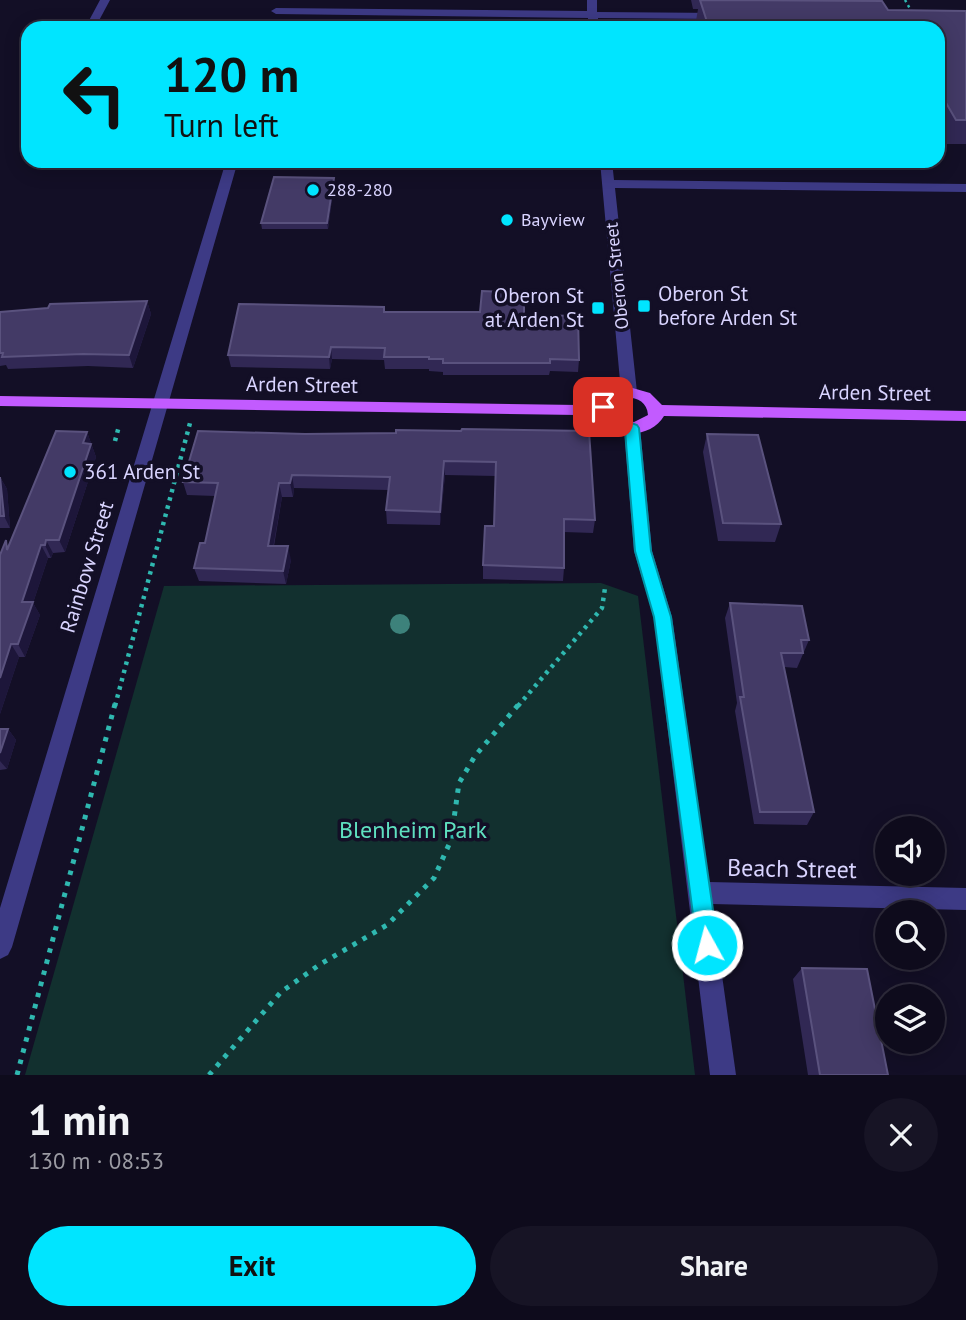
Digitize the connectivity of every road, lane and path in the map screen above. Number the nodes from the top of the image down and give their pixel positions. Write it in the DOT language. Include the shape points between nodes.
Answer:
graph roads {
  1 [pos="105,0"];
  2 [pos="592,0"];
  3 [pos="905,0"];
  4 [pos="276,10"];
  5 [pos="592,15"];
  6 [pos="727,16"];
  7 [pos="915,17"];
  8 [pos="94,21"];
  9 [pos="592,21"];
  10 [pos="230,168"];
  11 [pos="607,168"];
  12 [pos="608,184"];
  13 [pos="966,188"];
  14 [pos="629,392"];
  15 [pos="0,401"];
  16 [pos="160,404"];
  17 [pos="603,407"];
  18 [pos="656,410"];
  19 [pos="966,416"];
  20 [pos="119,426"];
  21 [pos="632,428"];
  22 [pos="187,433"];
  23 [pos="114,441"];
  24 [pos="606,588"];
  25 [pos="701,893"];
  26 [pos="966,899"];
  27 [pos="0,947"];
  28 [pos="18,1075"];
  29 [pos="209,1075"];
  30 [pos="723,1075"];
  1 -- 8 [label="street"];
  2 -- 5 [label="street"];
  3 -- 7 [label="path"];
  4 -- 5 [label="street"];
  5 -- 6 [label="street"];
  5 -- 9 [label="street"];
  10 -- 16 [label="street, Rainbow Street"];
  11 -- 12 [label="street, Oberon Street"];
  12 -- 13 [label="street"];
  12 -- 14 [label="street, Oberon Street"];
  14 -- 17 [label="main road" via="612,395"];
  14 -- 18 [label="main road" via="649,398"];
  15 -- 16 [label="main road, Arden Street"];
  16 -- 17 [label="main road, Arden Street"];
  16 -- 27 [label="street, Rainbow Street"];
  17 -- 21 [label="main road" via="609,420"];
  18 -- 19 [label="main road, Arden Street"];
  18 -- 21 [label="main road" via="652,422"];
  20 -- 23 [label="path"];
  21 -- 25 [label="street" via="643,551 663,617"];
  22 -- 28 [label="path"];
  24 -- 29 [label="path" via="602,608 464,774 451,840 434,878 387,925 281,992"];
  25 -- 26 [label="street, Beach Street"];
  25 -- 30 [label="street"];
}
